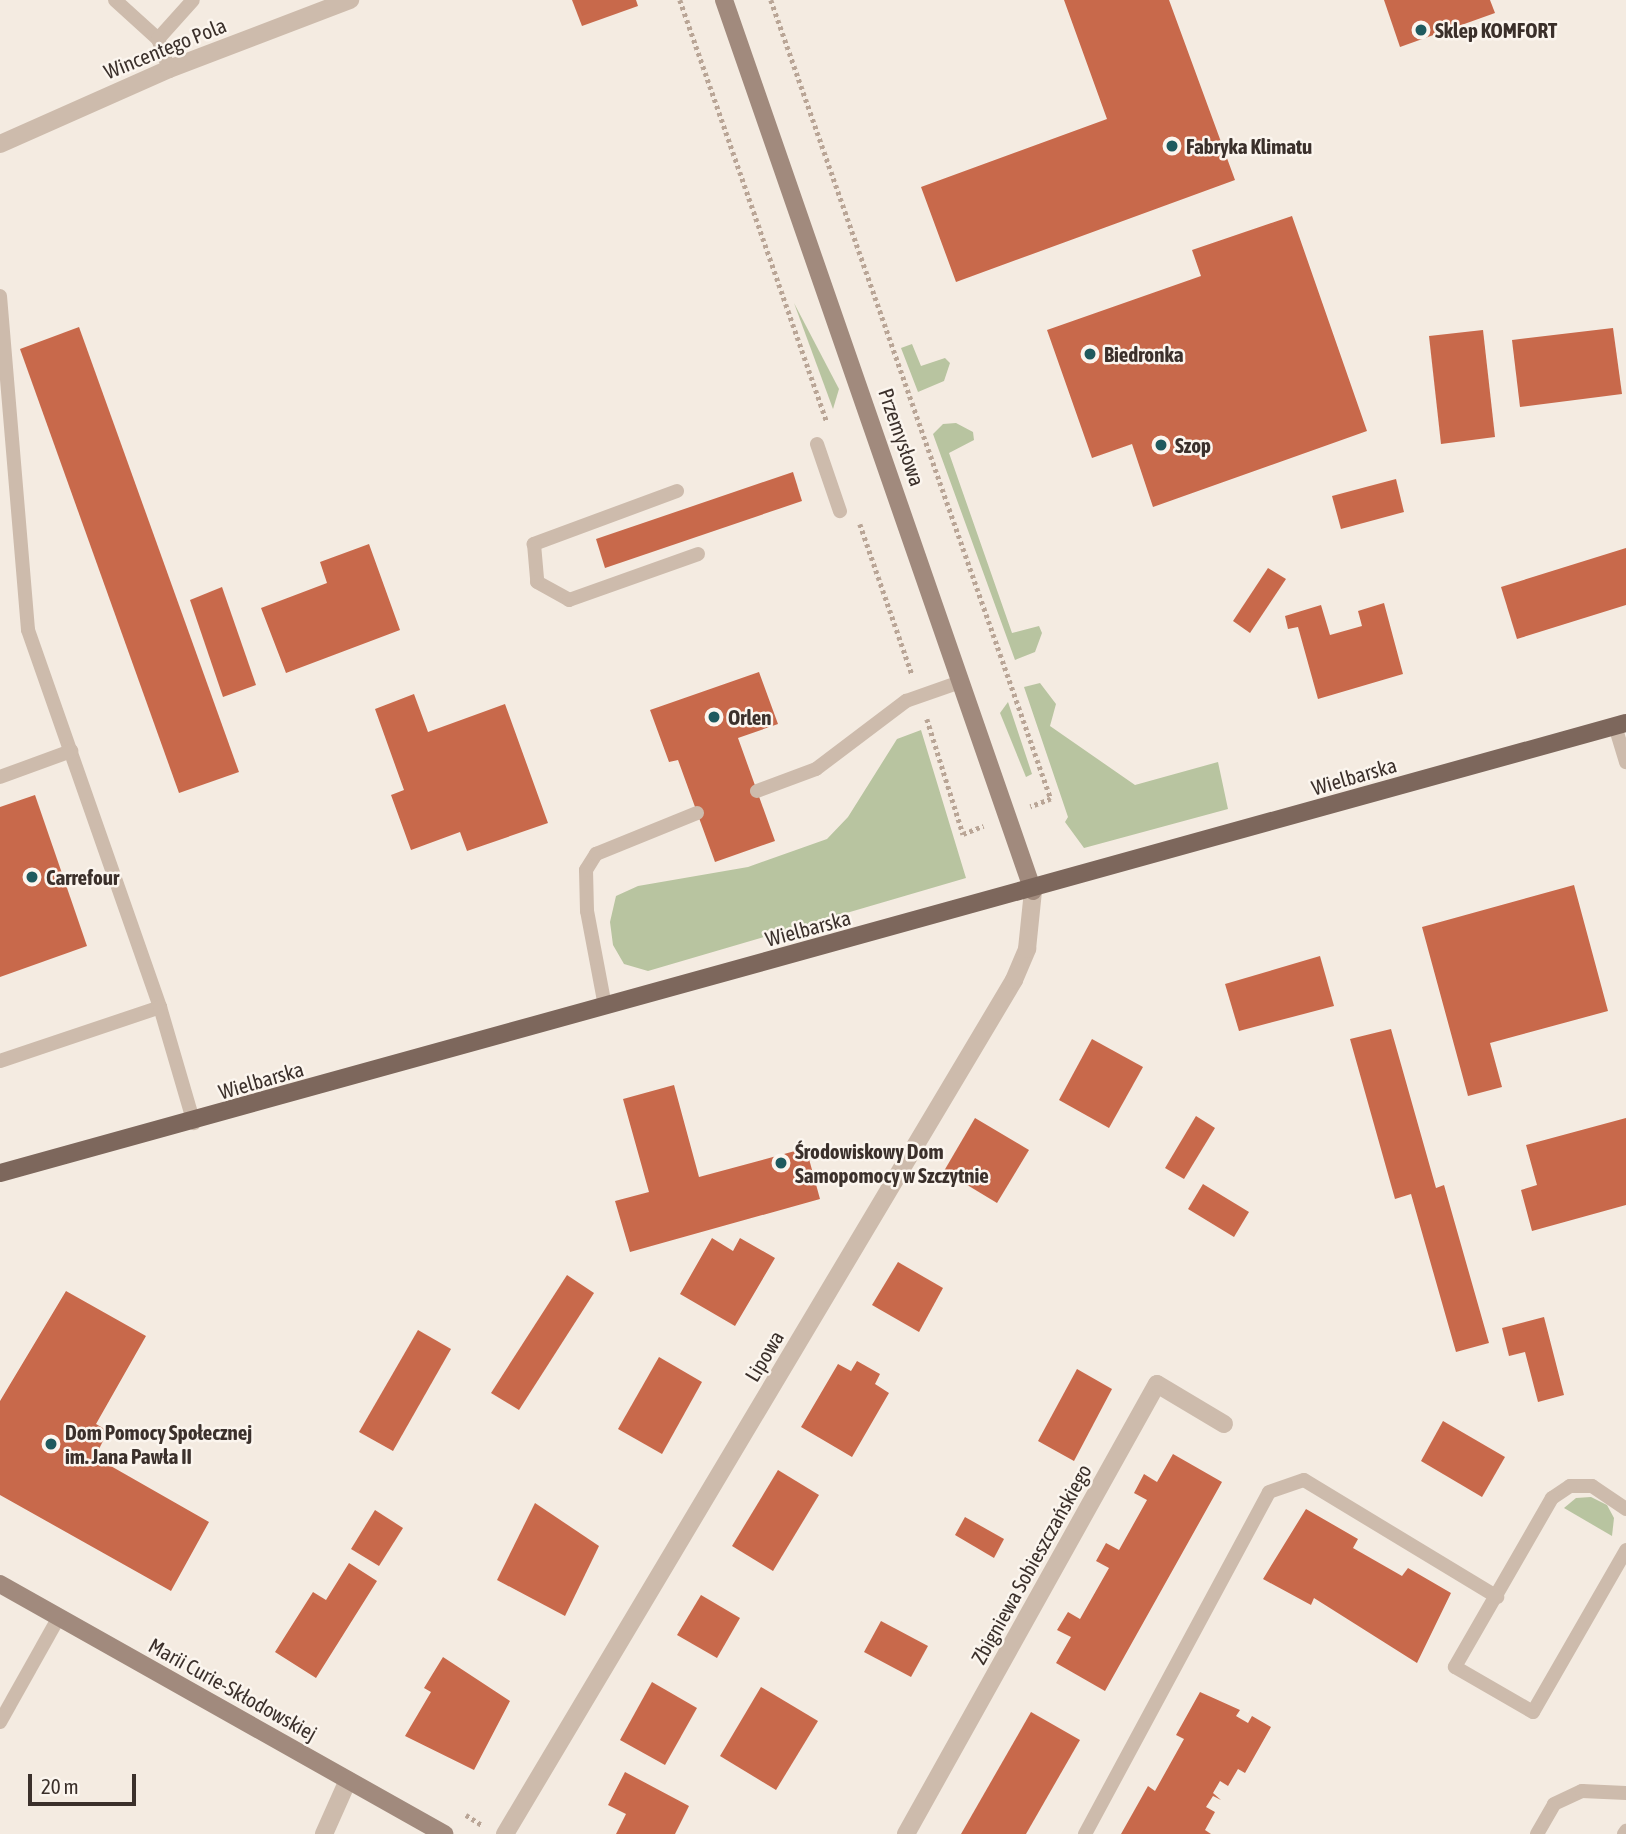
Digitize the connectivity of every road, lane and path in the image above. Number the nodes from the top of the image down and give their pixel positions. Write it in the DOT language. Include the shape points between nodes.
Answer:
graph roads {
  1 [pos="115,0"];
  2 [pos="194,0"];
  3 [pos="350,0"];
  4 [pos="680,0"];
  5 [pos="724,0"];
  6 [pos="771,0"];
  7 [pos="158,38"];
  8 [pos="169,69"];
  9 [pos="0,144"];
  10 [pos="0,296"];
  11 [pos="828,425"];
  12 [pos="817,444"];
  13 [pos="677,491"];
  14 [pos="839,511"];
  15 [pos="857,512"];
  16 [pos="698,554"];
  17 [pos="960,682"];
  18 [pos="920,696"];
  19 [pos="1621,724"];
  20 [pos="71,751"];
  21 [pos="1626,762"];
  22 [pos="0,777"];
  23 [pos="757,791"];
  24 [pos="1051,799"];
  25 [pos="697,813"];
  26 [pos="963,834"];
  27 [pos="1033,891"];
  28 [pos="605,1006"];
  29 [pos="160,1007"];
  30 [pos="0,1061"];
  31 [pos="194,1123"];
  32 [pos="0,1173"];
  33 [pos="1224,1424"];
  34 [pos="1626,1509"];
  35 [pos="1626,1550"];
  36 [pos="0,1584"];
  37 [pos="1497,1597"];
  38 [pos="59,1617"];
  39 [pos="0,1723"];
  40 [pos="348,1780"];
  41 [pos="1626,1793"];
  42 [pos="324,1834"];
  43 [pos="444,1834"];
  44 [pos="505,1834"];
  45 [pos="906,1834"];
  46 [pos="1085,1834"];
  47 [pos="1537,1834"];
  1 -- 7 [label="lane"];
  2 -- 7 [label="lane"];
  3 -- 8 [label="street, Wincentego Pola"];
  4 -- 11 [label="path"];
  5 -- 17 [label="street, Przemysłowa"];
  6 -- 24 [label="path"];
  7 -- 8 [label="lane"];
  8 -- 9 [label="street, Wincentego Pola"];
  10 -- 20 [label="lane" via="28,631"];
  12 -- 14 [label="lane"];
  13 -- 16 [label="lane" via="534,544 537,582 569,600"];
  15 -- 18 [label="path"];
  17 -- 18 [label="lane"];
  17 -- 27 [label="street, Przemysłowa"];
  18 -- 23 [label="lane" via="886,712 816,769"];
  18 -- 26 [label="path"];
  19 -- 21 [label="lane"];
  19 -- 27 [label="main road, Wielbarska"];
  20 -- 22 [label="lane"];
  20 -- 29 [label="lane"];
  25 -- 28 [label="lane" via="596,853 586,870 587,911"];
  27 -- 28 [label="main road, Wielbarska"];
  27 -- 44 [label="street, Lipowa" via="1027,948 1014,980"];
  28 -- 31 [label="main road, Wielbarska"];
  29 -- 30 [label="lane"];
  29 -- 31 [label="lane"];
  31 -- 32 [label="main road, Wielbarska"];
  33 -- 45 [label="street, Zbigniewa Sobieszczańskiego" via="1157,1384"];
  34 -- 37 [label="lane" via="1592,1486 1570,1486 1552,1498"];
  35 -- 37 [label="lane" via="1533,1712 1455,1667"];
  36 -- 38 [label="street, Marii Curie-Skłodowskiej"];
  37 -- 46 [label="lane" via="1304,1480 1269,1492"];
  38 -- 39 [label="lane"];
  38 -- 40 [label="street, Marii Curie-Skłodowskiej"];
  40 -- 42 [label="street"];
  40 -- 43 [label="street, Marii Curie-Skłodowskiej"];
  41 -- 47 [label="lane" via="1583,1791 1554,1804"];
}
